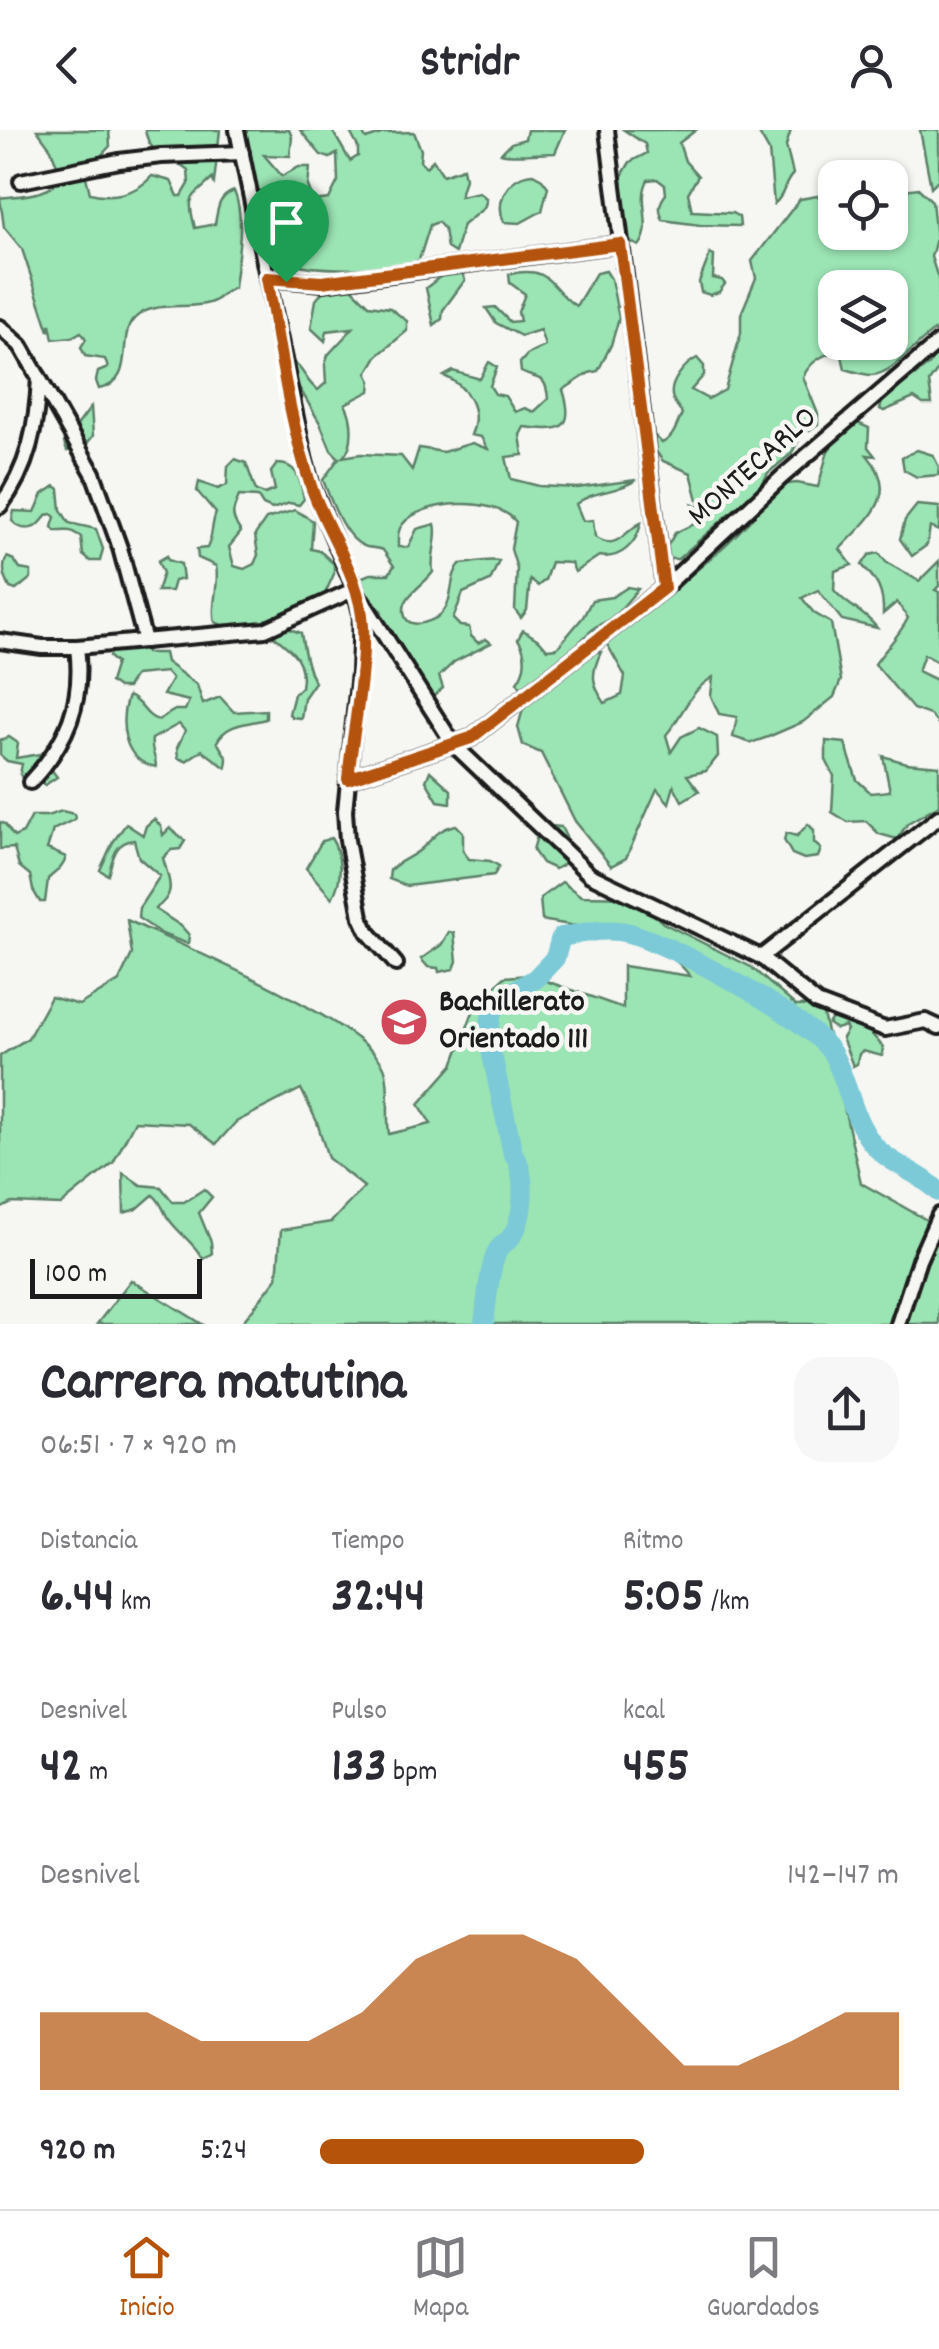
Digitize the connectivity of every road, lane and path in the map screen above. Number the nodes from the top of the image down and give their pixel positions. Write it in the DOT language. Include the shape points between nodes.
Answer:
graph roads {
  1 [pos="237,130"];
  2 [pos="607,130"];
  3 [pos="242,153"];
  4 [pos="21,181"];
  5 [pos="620,244"];
  6 [pos="267,278"];
  7 [pos="0,327"];
  8 [pos="939,342"];
  9 [pos="40,376"];
  10 [pos="0,506"];
  11 [pos="664,588"];
  12 [pos="355,589"];
  13 [pos="0,641"];
  14 [pos="145,641"];
  15 [pos="76,648"];
  16 [pos="454,745"];
  17 [pos="348,779"];
  18 [pos="30,782"];
  19 [pos="939,817"];
  20 [pos="761,957"];
  21 [pos="396,964"];
  22 [pos="939,1027"];
  23 [pos="939,1215"];
  24 [pos="898,1324"];
  1 -- 3 [label="street"];
  2 -- 5 [label="street"];
  3 -- 4 [label="street" via="119,161"];
  3 -- 6 [label="street"];
  5 -- 6 [label="street" via="322,282"];
  5 -- 11 [label="street"];
  6 -- 12 [label="street" via="312,487"];
  7 -- 9 [label="street"];
  8 -- 11 [label="street, MONTECARLO"];
  9 -- 10 [label="street" via="25,466"];
  9 -- 14 [label="street" via="93,473"];
  11 -- 16 [label="street, MONTECARLO"];
  12 -- 14 [label="street" via="264,630"];
  12 -- 16 [label="street"];
  12 -- 17 [label="street" via="363,626"];
  13 -- 15 [label="street"];
  14 -- 15 [label="street"];
  15 -- 18 [label="street" via="80,674 72,720"];
  16 -- 17 [label="street, MONTECARLO"];
  16 -- 20 [label="street" via="590,875"];
  17 -- 21 [label="street" via="356,901 368,932"];
  19 -- 20 [label="street"];
  20 -- 22 [label="street" via="816,1003 870,1026 926,1021"];
  23 -- 24 [label="street"];
}
